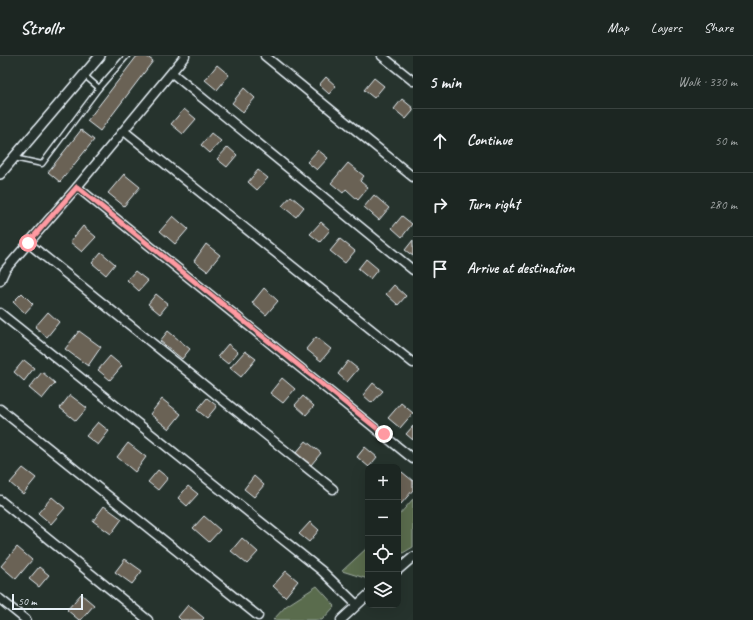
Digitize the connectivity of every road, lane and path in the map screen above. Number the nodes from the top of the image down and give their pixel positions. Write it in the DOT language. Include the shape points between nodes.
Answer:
graph roads {
  1 [pos="100,56"];
  2 [pos="127,56"];
  3 [pos="185,56"];
  4 [pos="265,56"];
  5 [pos="382,56"];
  6 [pos="172,73"];
  7 [pos="84,75"];
  8 [pos="413,81"];
  9 [pos="100,88"];
  10 [pos="124,131"];
  11 [pos="14,158"];
  12 [pos="0,174"];
  13 [pos="413,177"];
  14 [pos="77,187"];
  15 [pos="28,243"];
  16 [pos="413,270"];
  17 [pos="0,280"];
  18 [pos="0,313"];
  19 [pos="413,363"];
  20 [pos="0,409"];
  21 [pos="413,459"];
  22 [pos="333,489"];
  23 [pos="0,500"];
  24 [pos="413,557"];
  25 [pos="401,567"];
  26 [pos="365,598"];
  27 [pos="0,599"];
  28 [pos="357,605"];
  29 [pos="258,616"];
  30 [pos="26,620"];
  31 [pos="148,620"];
  32 [pos="340,620"];
  1 -- 7 [label="street"];
  2 -- 9 [label="lane"];
  3 -- 6 [label="street"];
  4 -- 13 [label="street"];
  5 -- 8 [label="street"];
  6 -- 10 [label="street"];
  6 -- 16 [label="street"];
  7 -- 9 [label="lane"];
  7 -- 11 [label="street"];
  9 -- 11 [label="lane" via="42,164"];
  10 -- 14 [label="street"];
  10 -- 19 [label="street"];
  11 -- 12 [label="street"];
  14 -- 15 [label="street"];
  14 -- 21 [label="street"];
  15 -- 17 [label="street" via="5,270"];
  15 -- 22 [label="street"];
  18 -- 28 [label="street" via="322,571"];
  20 -- 29 [label="street"];
  23 -- 31 [label="street"];
  24 -- 25 [label="street"];
  26 -- 28 [label="street"];
  27 -- 30 [label="street"];
  28 -- 32 [label="street"];
}
